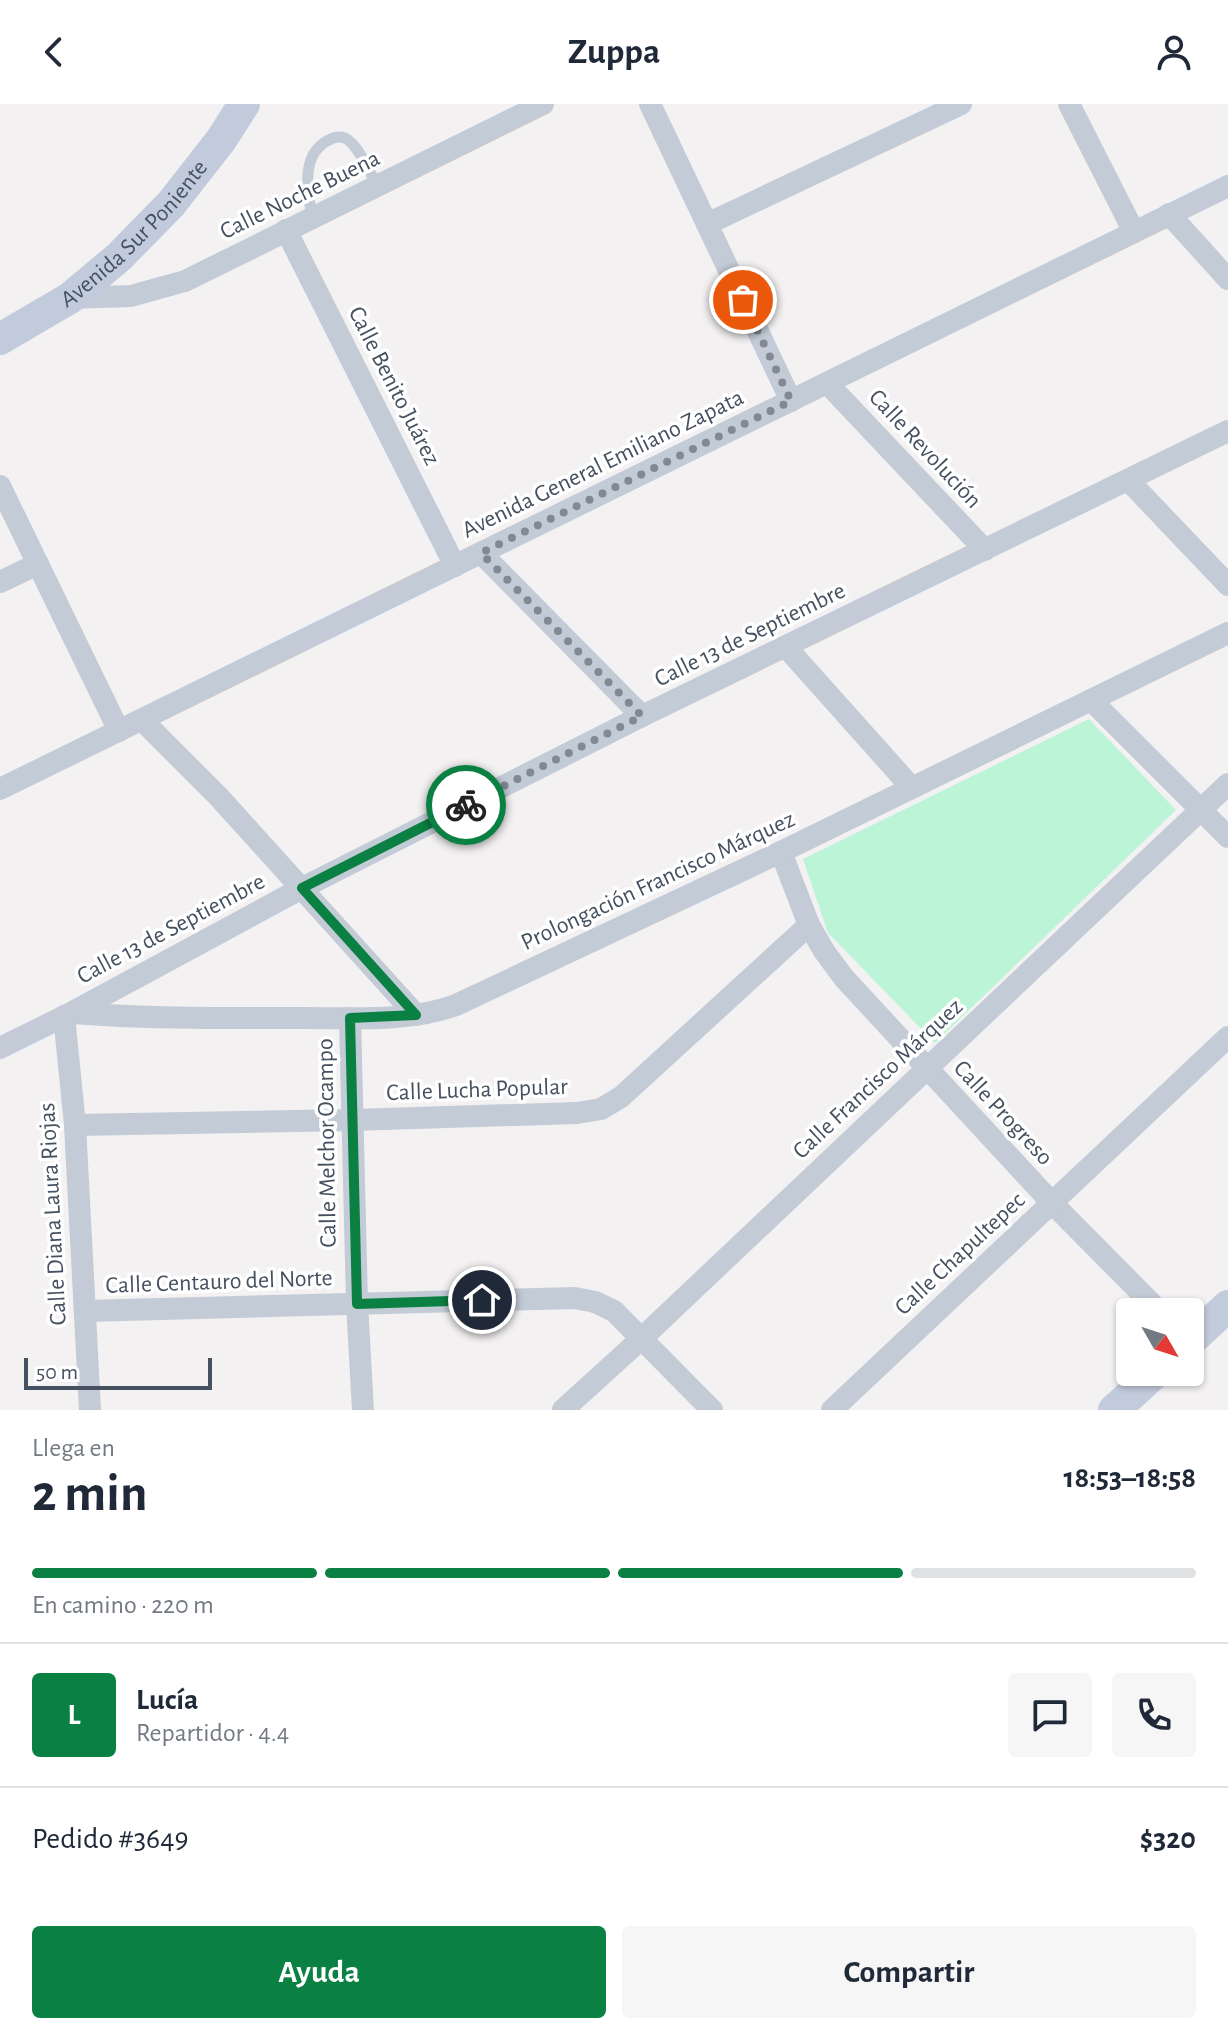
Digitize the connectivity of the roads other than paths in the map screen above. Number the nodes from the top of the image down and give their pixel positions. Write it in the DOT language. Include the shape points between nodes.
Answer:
graph roads {
  1 [pos="244,104"];
  2 [pos="543,104"];
  3 [pos="650,104"];
  4 [pos="961,104"];
  5 [pos="1069,104"];
  6 [pos="377,185"];
  7 [pos="1228,186"];
  8 [pos="1169,214"];
  9 [pos="312,217"];
  10 [pos="707,224"];
  11 [pos="286,230"];
  12 [pos="1134,232"];
  13 [pos="1228,279"];
  14 [pos="70,298"];
  15 [pos="0,339"];
  16 [pos="827,383"];
  17 [pos="791,401"];
  18 [pos="1228,431"];
  19 [pos="1129,481"];
  20 [pos="0,486"];
  21 [pos="985,550"];
  22 [pos="481,553"];
  23 [pos="38,564"];
  24 [pos="455,566"];
  25 [pos="0,582"];
  26 [pos="1228,585"];
  27 [pos="1228,633"];
  28 [pos="786,647"];
  29 [pos="1091,700"];
  30 [pos="642,716"];
  31 [pos="142,720"];
  32 [pos="119,731"];
  33 [pos="1228,784"];
  34 [pos="912,788"];
  35 [pos="0,789"];
  36 [pos="1201,810"];
  37 [pos="1228,837"];
  38 [pos="781,852"];
  39 [pos="302,888"];
  40 [pos="809,925"];
  41 [pos="68,1015"];
  42 [pos="416,1015"];
  43 [pos="350,1018"];
  44 [pos="1228,1037"];
  45 [pos="0,1048"];
  46 [pos="927,1069"];
  47 [pos="352,1120"];
  48 [pos="75,1125"];
  49 [pos="1052,1203"];
  50 [pos="1146,1298"];
  51 [pos="357,1304"];
  52 [pos="85,1311"];
  53 [pos="1225,1312"];
  54 [pos="1204,1329"];
  55 [pos="641,1339"];
  56 [pos="1141,1386"];
  57 [pos="90,1410"];
  58 [pos="363,1410"];
  59 [pos="563,1410"];
  60 [pos="712,1410"];
  61 [pos="832,1410"];
  62 [pos="1114,1410"];
  1 -- 14 [label="main road, Avenida Sur Poniente" via="171,204"];
  2 -- 6 [label="street, Calle Noche Buena"];
  3 -- 10 [label="street"];
  4 -- 10 [label="street"];
  5 -- 12 [label="street"];
  6 -- 9 [label="street, Calle Noche Buena"];
  6 -- 9 [label="lane" via="348,141 335,137 324,142 308,167"];
  7 -- 8 [label="street, Avenida General Emiliano Zapata"];
  8 -- 12 [label="street, Avenida General Emiliano Zapata"];
  8 -- 13 [label="street"];
  9 -- 11 [label="street, Calle Noche Buena"];
  10 -- 17 [label="street"];
  11 -- 14 [label="street, Calle Noche Buena" via="156,291"];
  11 -- 24 [label="street, Calle Benito Juárez"];
  12 -- 16 [label="street, Avenida General Emiliano Zapata"];
  14 -- 15 [label="main road, Avenida Sur Poniente"];
  16 -- 17 [label="street, Avenida General Emiliano Zapata"];
  16 -- 21 [label="street, Calle Revolución"];
  17 -- 22 [label="street, Avenida General Emiliano Zapata"];
  18 -- 19 [label="street, Calle 13 de Septiembre"];
  19 -- 21 [label="street, Calle 13 de Septiembre"];
  19 -- 26 [label="street"];
  20 -- 23 [label="street"];
  21 -- 28 [label="street, Calle 13 de Septiembre"];
  22 -- 24 [label="street, Avenida General Emiliano Zapata"];
  22 -- 30 [label="street"];
  23 -- 25 [label="street"];
  23 -- 32 [label="street"];
  24 -- 31 [label="street, Avenida General Emiliano Zapata"];
  27 -- 29 [label="street, Prolongación Francisco Márquez"];
  28 -- 30 [label="street, Calle 13 de Septiembre"];
  28 -- 34 [label="street"];
  29 -- 34 [label="street, Prolongación Francisco Márquez"];
  29 -- 36 [label="street"];
  30 -- 39 [label="street, Calle 13 de Septiembre"];
  31 -- 32 [label="street, Avenida General Emiliano Zapata"];
  31 -- 39 [label="street"];
  32 -- 35 [label="street, Avenida General Emiliano Zapata"];
  33 -- 36 [label="street, Calle Francisco Márquez"];
  34 -- 38 [label="street, Prolongación Francisco Márquez"];
  36 -- 37 [label="street"];
  36 -- 46 [label="street, Calle Francisco Márquez"];
  38 -- 40 [label="street, Calle Progreso"];
  38 -- 42 [label="street, Prolongación Francisco Márquez" via="456,1005"];
  39 -- 41 [label="street, Calle 13 de Septiembre"];
  39 -- 42 [label="street"];
  40 -- 46 [label="street, Calle Progreso" via="844,978"];
  40 -- 47 [label="street, Calle Lucha Popular" via="621,1097 601,1109"];
  41 -- 43 [label="street, Prolongación Francisco Márquez"];
  41 -- 45 [label="street, Calle 13 de Septiembre"];
  41 -- 48 [label="street, Calle Diana Laura Riojas"];
  42 -- 43 [label="street, Prolongación Francisco Márquez"];
  43 -- 47 [label="street, Calle Melchor Ocampo"];
  44 -- 49 [label="street, Calle Chapultepec"];
  46 -- 49 [label="street, Calle Progreso"];
  46 -- 55 [label="street, Calle Francisco Márquez"];
  47 -- 48 [label="street, Calle Lucha Popular"];
  47 -- 51 [label="street, Calle Melchor Ocampo"];
  48 -- 52 [label="street, Calle Diana Laura Riojas"];
  49 -- 50 [label="street, Calle Progreso"];
  49 -- 61 [label="street, Calle Chapultepec"];
  51 -- 52 [label="street, Calle Centauro del Norte"];
  51 -- 55 [label="street, Calle Centauro del Norte" via="575,1298 614,1311"];
  51 -- 58 [label="street, Calle Melchor Ocampo"];
  52 -- 57 [label="street, Calle Diana Laura Riojas"];
  53 -- 54 [label="main road"];
  55 -- 59 [label="street, Calle Francisco Márquez"];
  55 -- 60 [label="street"];
  56 -- 62 [label="main road"];
}
